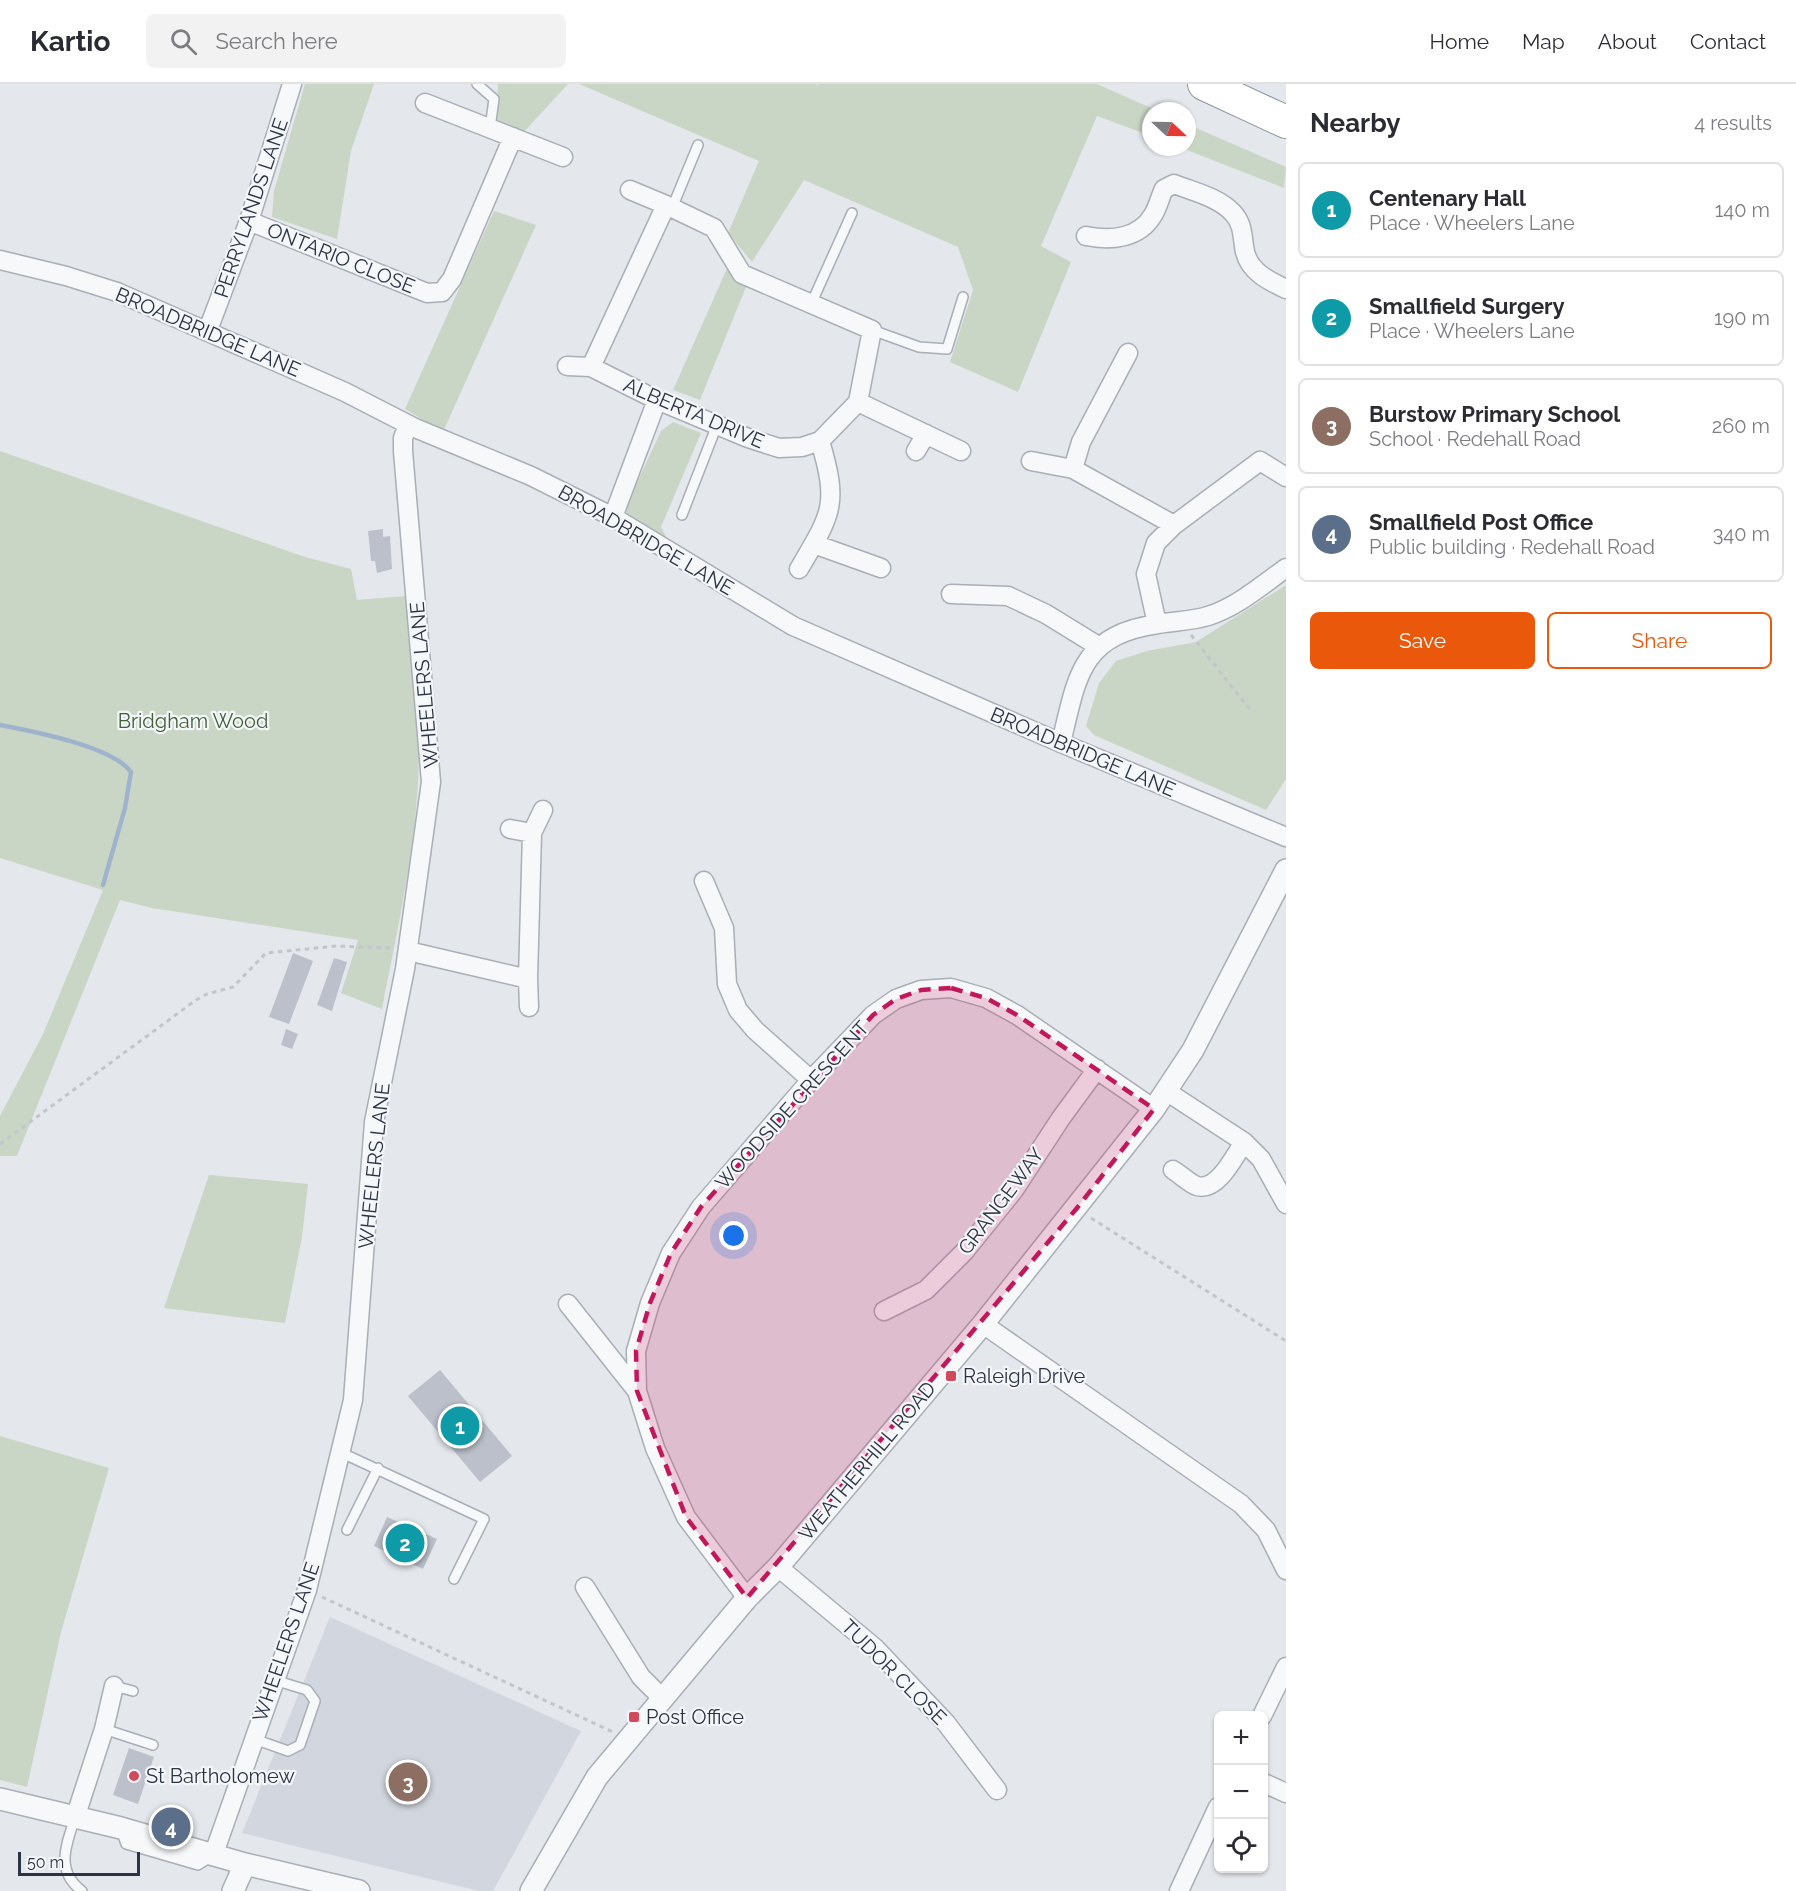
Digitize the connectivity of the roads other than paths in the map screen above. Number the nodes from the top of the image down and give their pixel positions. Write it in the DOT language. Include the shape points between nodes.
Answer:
graph roads {
  1 [pos="292,84"];
  2 [pos="477,84"];
  3 [pos="1204,84"];
  4 [pos="425,103"];
  5 [pos="1286,122"];
  6 [pos="490,128"];
  7 [pos="513,137"];
  8 [pos="698,145"];
  9 [pos="563,156"];
  10 [pos="630,190"];
  11 [pos="669,207"];
  12 [pos="852,213"];
  13 [pos="249,221"];
  14 [pos="1086,236"];
  15 [pos="0,260"];
  16 [pos="1286,289"];
  17 [pos="963,297"];
  18 [pos="812,302"];
  19 [pos="208,330"];
  20 [pos="872,330"];
  21 [pos="1128,353"];
  22 [pos="567,366"];
  23 [pos="591,367"];
  24 [pos="657,400"];
  25 [pos="858,402"];
  26 [pos="408,425"];
  27 [pos="717,425"];
  28 [pos="926,434"];
  29 [pos="820,441"];
  30 [pos="916,451"];
  31 [pos="961,451"];
  32 [pos="1031,461"];
  33 [pos="1073,469"];
  34 [pos="1286,477"];
  35 [pos="682,514"];
  36 [pos="613,517"];
  37 [pos="1174,525"];
  38 [pos="814,544"];
  39 [pos="881,568"];
  40 [pos="1286,568"];
  41 [pos="799,569"];
  42 [pos="951,594"];
  43 [pos="1157,624"];
  44 [pos="1098,646"];
  45 [pos="1061,743"];
  46 [pos="543,810"];
  47 [pos="510,829"];
  48 [pos="532,833"];
  49 [pos="1286,837"];
  50 [pos="1286,870"];
  51 [pos="704,881"];
  52 [pos="408,951"];
  53 [pos="528,979"];
  54 [pos="529,1007"];
  55 [pos="1098,1069"];
  56 [pos="810,1080"];
  57 [pos="1166,1091"];
  58 [pos="1154,1108"];
  59 [pos="1244,1142"];
  60 [pos="1173,1170"];
  61 [pos="1286,1204"];
  62 [pos="568,1304"];
  63 [pos="884,1311"];
  64 [pos="982,1324"];
  65 [pos="637,1391"];
  66 [pos="342,1453"];
  67 [pos="378,1468"];
  68 [pos="347,1530"];
  69 [pos="778,1567"];
  70 [pos="1286,1570"];
  71 [pos="454,1579"];
  72 [pos="585,1587"];
  73 [pos="747,1598"];
  74 [pos="1286,1668"];
  75 [pos="274,1680"];
  76 [pos="114,1686"];
  77 [pos="132,1691"];
  78 [pos="662,1698"];
  79 [pos="1265,1711"];
  80 [pos="104,1729"];
  81 [pos="254,1739"];
  82 [pos="153,1745"];
  83 [pos="1268,1785"];
  84 [pos="997,1790"];
  85 [pos="1286,1793"];
  86 [pos="0,1799"];
  87 [pos="1214,1816"];
  88 [pos="75,1818"];
  89 [pos="213,1856"];
  90 [pos="245,1864"];
  91 [pos="82,1891"];
  92 [pos="232,1891"];
  93 [pos="359,1891"];
  94 [pos="531,1891"];
  95 [pos="1179,1891"];
  1 -- 13 [label="street, PERRYLANDS LANE"];
  2 -- 6 [label="lane" via="494,99"];
  3 -- 5 [label="highway"];
  4 -- 6 [label="street"];
  6 -- 7 [label="street"];
  7 -- 9 [label="street"];
  7 -- 13 [label="street, ONTARIO CLOSE" via="452,279 442,292 427,293"];
  8 -- 11 [label="lane"];
  10 -- 11 [label="street"];
  11 -- 18 [label="street" via="714,228 742,274"];
  11 -- 23 [label="street"];
  12 -- 18 [label="lane"];
  13 -- 19 [label="street, PERRYLANDS LANE"];
  14 -- 16 [label="street" via="1104,239 1130,235 1153,216 1164,189 1174,184 1222,203 1234,214 1244,234 1250,265"];
  15 -- 19 [label="street, BROADBRIDGE LANE" via="100,286"];
  17 -- 20 [label="lane" via="947,349 919,347"];
  18 -- 20 [label="street"];
  19 -- 26 [label="street, BROADBRIDGE LANE"];
  20 -- 25 [label="street"];
  21 -- 33 [label="street" via="1082,442"];
  22 -- 23 [label="street, ALBERTA DRIVE"];
  23 -- 24 [label="street, ALBERTA DRIVE"];
  24 -- 27 [label="street, ALBERTA DRIVE"];
  24 -- 36 [label="street"];
  25 -- 28 [label="street"];
  25 -- 29 [label="street"];
  26 -- 36 [label="street, BROADBRIDGE LANE" via="531,476"];
  26 -- 52 [label="street, WHEELERS LANE" via="403,451 432,768"];
  27 -- 29 [label="street, ALBERTA DRIVE" via="779,448"];
  27 -- 35 [label="lane"];
  28 -- 30 [label="street"];
  28 -- 31 [label="street"];
  29 -- 38 [label="street" via="831,480 831,507"];
  32 -- 33 [label="street"];
  33 -- 37 [label="street"];
  34 -- 37 [label="street" via="1260,462"];
  36 -- 45 [label="street, BROADBRIDGE LANE" via="793,626"];
  37 -- 43 [label="street" via="1156,543 1146,574"];
  38 -- 39 [label="street"];
  38 -- 41 [label="street"];
  40 -- 43 [label="street" via="1229,608 1180,622"];
  42 -- 44 [label="street" via="1008,596"];
  43 -- 44 [label="street" via="1115,635"];
  44 -- 45 [label="street" via="1080,671"];
  45 -- 49 [label="street, BROADBRIDGE LANE"];
  46 -- 48 [label="street"];
  47 -- 48 [label="street"];
  48 -- 53 [label="street"];
  50 -- 57 [label="street, WEATHERHILL ROAD" via="1212,1016"];
  51 -- 56 [label="street" via="724,928 727,984 738,1010"];
  52 -- 53 [label="street"];
  52 -- 66 [label="street, WHEELERS LANE" via="375,1115 359,1345"];
  53 -- 54 [label="street"];
  55 -- 56 [label="street, WOODSIDE CRESCENT" via="1017,1015 986,998 951,988 921,990 896,999 873,1015"];
  55 -- 58 [label="street, WOODSIDE CRESCENT"];
  55 -- 63 [label="street, GRANGEWAY" via="1014,1190 964,1252 926,1290"];
  56 -- 65 [label="street, WOODSIDE CRESCENT" via="701,1207 671,1253 636,1351"];
  57 -- 58 [label="street, WEATHERHILL ROAD"];
  57 -- 59 [label="street"];
  58 -- 64 [label="street, WEATHERHILL ROAD"];
  59 -- 60 [label="street" via="1218,1179 1208,1185 1197,1186"];
  59 -- 61 [label="street" via="1261,1159"];
  62 -- 65 [label="street, WOODSIDE CRESCENT"];
  64 -- 69 [label="street, WEATHERHILL ROAD"];
  64 -- 70 [label="street" via="1241,1504 1266,1530"];
  65 -- 73 [label="street, WOODSIDE CRESCENT" via="655,1448 686,1517"];
  66 -- 67 [label="lane"];
  66 -- 75 [label="street, WHEELERS LANE" via="307,1590"];
  67 -- 68 [label="lane"];
  67 -- 71 [label="lane" via="484,1519"];
  69 -- 73 [label="street, WEATHERHILL ROAD"];
  69 -- 84 [label="street, TUDOR CLOSE" via="875,1648 946,1722"];
  72 -- 78 [label="street" via="641,1677"];
  73 -- 78 [label="street, WEATHERHILL ROAD"];
  74 -- 79 [label="street"];
  75 -- 81 [label="street, WHEELERS LANE"];
  75 -- 81 [label="lane" via="307,1690 315,1701 308,1723 300,1745 288,1751"];
  76 -- 77 [label="lane"];
  76 -- 80 [label="street"];
  78 -- 94 [label="street, WEATHERHILL ROAD" via="597,1777"];
  80 -- 82 [label="lane"];
  80 -- 88 [label="street"];
  81 -- 89 [label="street, WHEELERS LANE"];
  83 -- 85 [label="street"];
  86 -- 88 [label="street"];
  87 -- 95 [label="street"];
  88 -- 89 [label="street"];
  88 -- 91 [label="lane" via="63,1862 68,1876"];
  89 -- 90 [label="street"];
  90 -- 92 [label="street"];
  90 -- 93 [label="street"];
}
